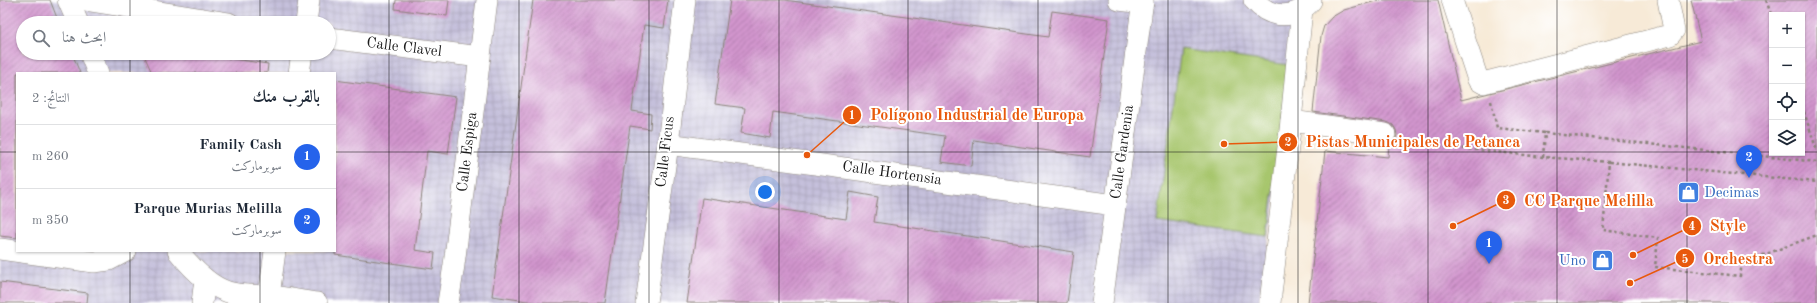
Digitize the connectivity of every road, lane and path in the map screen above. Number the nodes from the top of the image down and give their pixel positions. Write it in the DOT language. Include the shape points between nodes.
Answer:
graph roads {
  1 [pos="68,0"];
  2 [pos="84,0"];
  3 [pos="309,0"];
  4 [pos="488,0"];
  5 [pos="684,0"];
  6 [pos="1119,0"];
  7 [pos="1254,0"];
  8 [pos="1446,0"];
  9 [pos="1452,0"];
  10 [pos="1766,0"];
  11 [pos="1143,2"];
  12 [pos="1678,4"];
  13 [pos="1307,5"];
  14 [pos="1770,12"];
  15 [pos="75,16"];
  16 [pos="185,16"];
  17 [pos="307,16"];
  18 [pos="336,39"];
  19 [pos="480,57"];
  20 [pos="93,60"];
  21 [pos="301,60"];
  22 [pos="1458,66"];
  23 [pos="98,72"];
  24 [pos="299,72"];
  25 [pos="1805,115"];
  26 [pos="1291,121"];
  27 [pos="1393,138"];
  28 [pos="668,144"];
  29 [pos="1817,151"];
  30 [pos="1543,157"];
  31 [pos="1609,162"];
  32 [pos="1817,162"];
  33 [pos="1817,182"];
  34 [pos="1115,205"];
  35 [pos="1817,235"];
  36 [pos="0,249"];
  37 [pos="16,251"];
  38 [pos="22,252"];
  39 [pos="124,252"];
  40 [pos="179,252"];
  41 [pos="275,252"];
  42 [pos="205,279"];
  43 [pos="269,296"];
  44 [pos="202,303"];
  45 [pos="317,303"];
  46 [pos="448,303"];
  47 [pos="646,303"];
  48 [pos="1102,303"];
  49 [pos="1270,303"];
  1 -- 15 [label="street"];
  2 -- 16 [label="street"];
  3 -- 17 [label="street"];
  4 -- 19 [label="street, Calle Espiga"];
  5 -- 28 [label="street, Calle Ficus"];
  6 -- 11 [label="street"];
  7 -- 13 [label="street" via="1267,12 1276,15 1294,14"];
  8 -- 22 [label="street"];
  9 -- 12 [label="street" via="1478,80 1483,83 1670,35 1674,30"];
  10 -- 14 [label="path"];
  11 -- 34 [label="street, Calle Gardenia"];
  13 -- 26 [label="street"];
  18 -- 19 [label="street, Calle Clavel"];
  19 -- 46 [label="street, Calle Espiga"];
  20 -- 23 [label="street"];
  21 -- 24 [label="street"];
  25 -- 29 [label="path"];
  26 -- 27 [label="street"];
  26 -- 49 [label="street"];
  27 -- 30 [label="path"];
  28 -- 34 [label="street, Calle Hortensia"];
  28 -- 47 [label="street, Calle Ficus"];
  30 -- 31 [label="path"];
  30 -- 32 [label="path" via="1545,133"];
  31 -- 33 [label="path"];
  31 -- 35 [label="path" via="1603,230 1658,238 1655,267 1740,276 1742,263"];
  34 -- 48 [label="street, Calle Gardenia"];
  36 -- 37 [label="street"];
  38 -- 39 [label="street" via="94,262 109,260"];
  40 -- 42 [label="street"];
  41 -- 43 [label="street"];
  42 -- 43 [label="street" via="227,292"];
  42 -- 44 [label="street"];
  43 -- 45 [label="street"];
}
